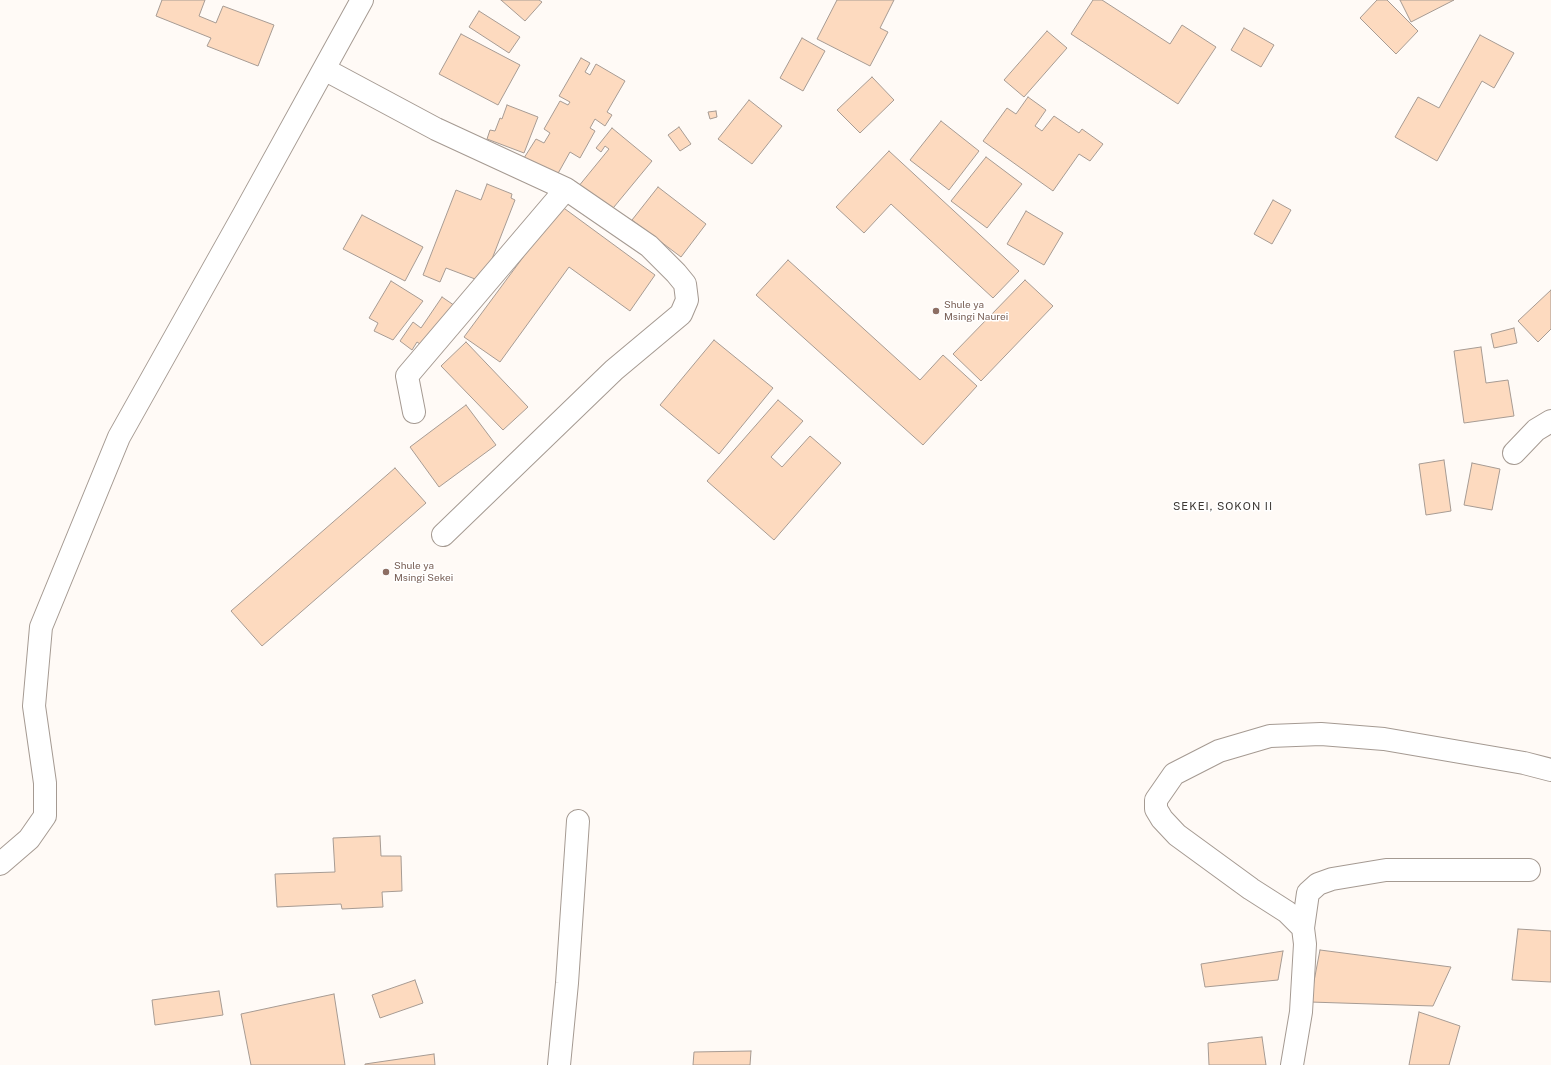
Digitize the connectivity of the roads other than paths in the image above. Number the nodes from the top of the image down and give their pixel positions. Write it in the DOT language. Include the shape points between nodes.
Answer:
graph roads {
  1 [pos="362,0"];
  2 [pos="324,69"];
  3 [pos="566,189"];
  4 [pos="414,412"];
  5 [pos="1551,421"];
  6 [pos="1514,453"];
  7 [pos="443,535"];
  8 [pos="1551,770"];
  9 [pos="578,821"];
  10 [pos="0,864"];
  11 [pos="1529,870"];
  12 [pos="1303,928"];
  13 [pos="559,1065"];
  14 [pos="1292,1065"];
  1 -- 2 [label="street"];
  2 -- 3 [label="street" via="436,129"];
  2 -- 10 [label="street" via="119,437 41,627 34,706 45,783 45,816 28,839"];
  3 -- 4 [label="street" via="406,376"];
  3 -- 7 [label="street" via="649,246 685,284 687,300 680,314 614,370"];
  5 -- 6 [label="street" via="1536,430"];
  8 -- 12 [label="street" via="1384,739 1321,734 1270,736 1219,751 1174,774 1156,800 1156,809 1162,819 1177,835 1286,912"];
  9 -- 13 [label="street"];
  11 -- 12 [label="street" via="1386,870 1332,879 1318,884 1308,892"];
  12 -- 14 [label="street" via="1305,944 1301,1012"];
}
